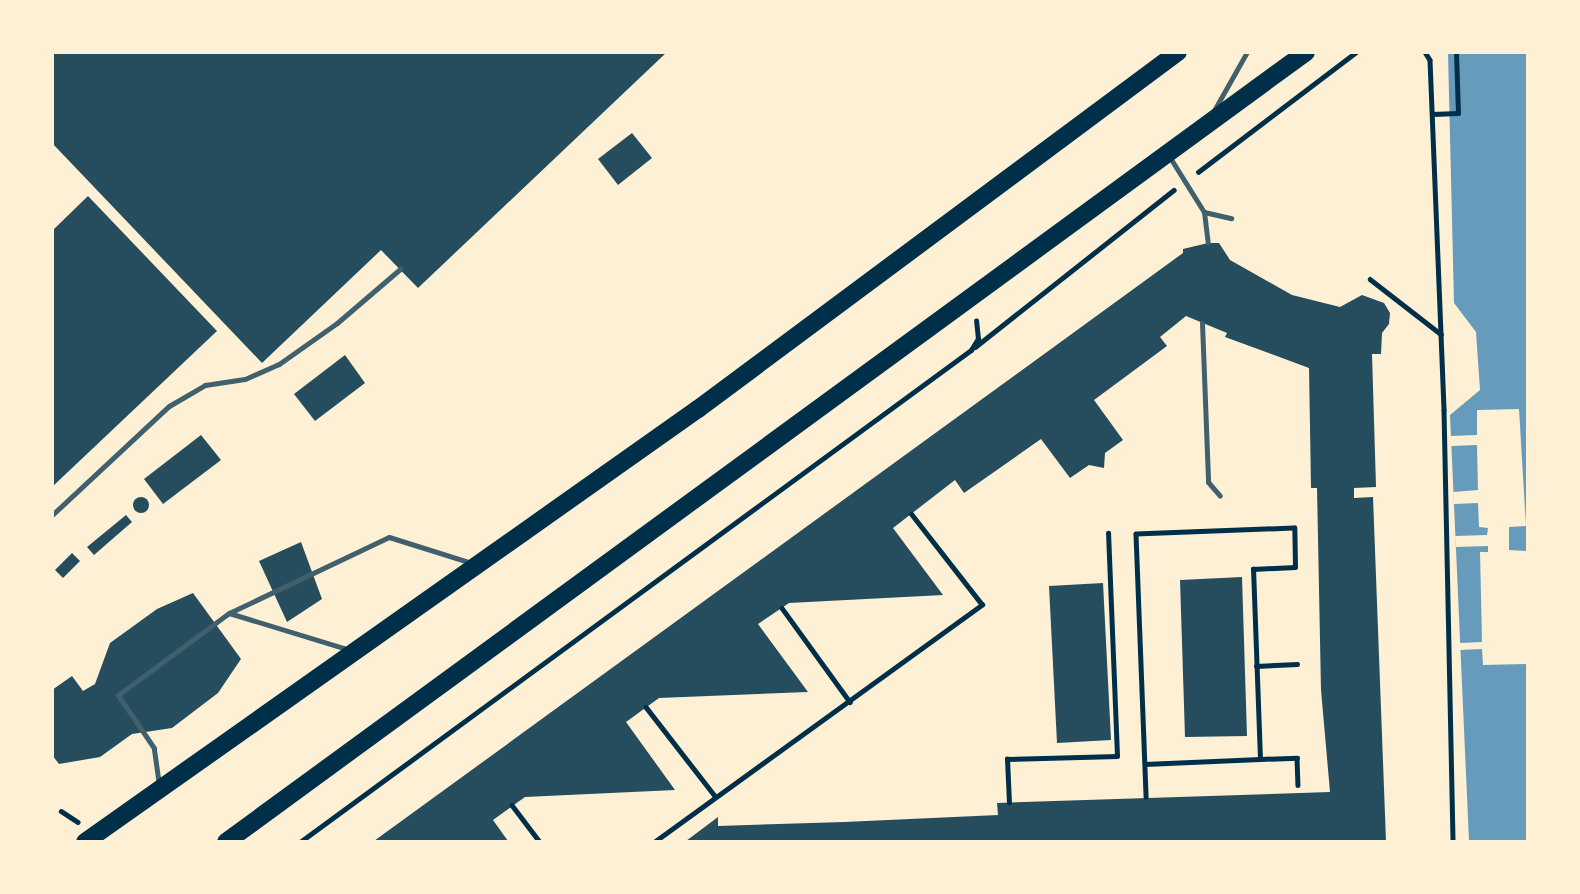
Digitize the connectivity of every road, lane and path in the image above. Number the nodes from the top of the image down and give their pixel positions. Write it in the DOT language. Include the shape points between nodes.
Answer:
graph roads {
  1 [pos="1178,52"];
  2 [pos="1247,52"];
  3 [pos="1306,52"];
  4 [pos="1356,52"];
  5 [pos="1425,52"];
  6 [pos="1456,52"];
  7 [pos="1432,114"];
  8 [pos="1205,126"];
  9 [pos="1167,153"];
  10 [pos="1185,182"];
  11 [pos="1204,212"];
  12 [pos="1231,218"];
  13 [pos="1208,243"];
  14 [pos="400,269"];
  15 [pos="1370,279"];
  16 [pos="967,299"];
  17 [pos="1202,323"];
  18 [pos="1441,334"];
  19 [pos="971,350"];
  20 [pos="1220,496"];
  21 [pos="911,514"];
  22 [pos="52,515"];
  23 [pos="1108,533"];
  24 [pos="479,565"];
  25 [pos="782,608"];
  26 [pos="229,613"];
  27 [pos="356,652"];
  28 [pos="1297,664"];
  29 [pos="1256,666"];
  30 [pos="850,702"];
  31 [pos="646,707"];
  32 [pos="1260,759"];
  33 [pos="1145,764"];
  34 [pos="1298,785"];
  35 [pos="159,790"];
  36 [pos="715,796"];
  37 [pos="1146,797"];
  38 [pos="1009,803"];
  39 [pos="512,805"];
  40 [pos="85,842"];
  41 [pos="226,842"];
  42 [pos="300,842"];
  43 [pos="540,842"];
  44 [pos="654,842"];
  45 [pos="1453,842"];
  1 -- 24 [label="main road" via="698,409"];
  2 -- 8 [label="lane"];
  3 -- 8 [label="main road"];
  4 -- 10 [label="path"];
  5 -- 7 [label="path" via="1430,60"];
  6 -- 7 [label="path" via="1458,113"];
  7 -- 18 [label="path"];
  8 -- 9 [label="main road"];
  9 -- 10 [label="lane"];
  9 -- 16 [label="main road"];
  10 -- 11 [label="lane"];
  10 -- 19 [label="path"];
  11 -- 12 [label="lane"];
  11 -- 13 [label="lane"];
  14 -- 22 [label="lane" via="337,323 278,364 245,379 205,386 169,406"];
  15 -- 18 [label="path"];
  16 -- 19 [label="path" via="977,325 978,339"];
  16 -- 41 [label="main road"];
  17 -- 20 [label="lane" via="1208,482"];
  18 -- 45 [label="path"];
  19 -- 42 [label="path"];
  21 -- 30 [label="path" via="982,605"];
  23 -- 38 [label="path" via="1117,756 1007,759"];
  24 -- 26 [label="lane" via="389,537"];
  24 -- 27 [label="main road"];
  25 -- 30 [label="path"];
  26 -- 27 [label="lane"];
  26 -- 35 [label="lane" via="118,695 154,748"];
  27 -- 35 [label="main road"];
  28 -- 29 [label="path"];
  29 -- 32 [label="path"];
  29 -- 33 [label="path" via="1253,569 1295,567 1294,528 1136,534"];
  30 -- 36 [label="path"];
  31 -- 36 [label="path"];
  32 -- 33 [label="path"];
  32 -- 34 [label="path" via="1297,758"];
  33 -- 37 [label="path"];
  35 -- 40 [label="main road"];
  36 -- 44 [label="path"];
  39 -- 43 [label="path"];
}
